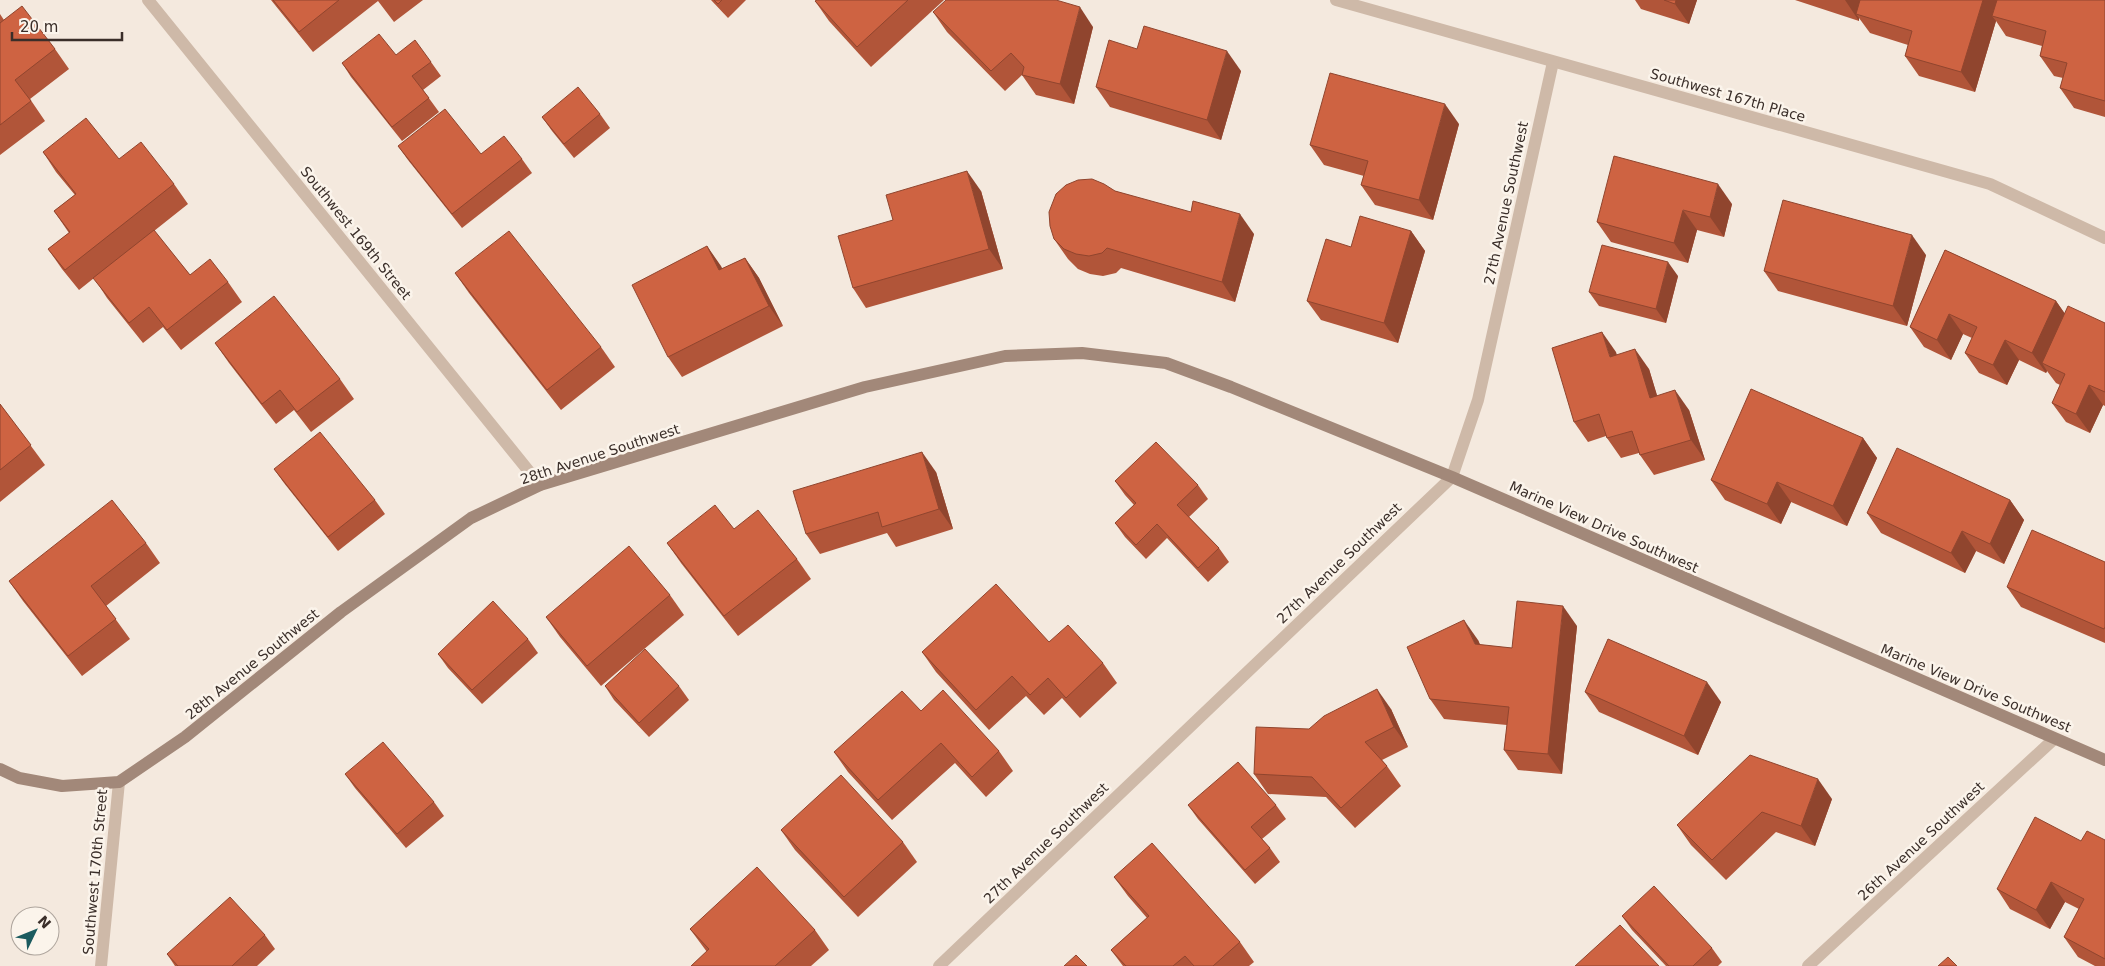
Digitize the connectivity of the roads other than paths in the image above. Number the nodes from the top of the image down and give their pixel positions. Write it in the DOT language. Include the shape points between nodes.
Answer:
graph roads {
  1 [pos="148,0"];
  2 [pos="1336,0"];
  3 [pos="1552,62"];
  4 [pos="2105,238"];
  5 [pos="1082,353"];
  6 [pos="1452,477"];
  7 [pos="540,485"];
  8 [pos="2054,739"];
  9 [pos="2105,760"];
  10 [pos="0,769"];
  11 [pos="119,782"];
  12 [pos="101,966"];
  13 [pos="939,966"];
  14 [pos="1808,966"];
  1 -- 7 [label="street, Southwest 169th Street"];
  2 -- 3 [label="street, Southwest 167th Place"];
  3 -- 4 [label="street, Southwest 167th Place" via="1990,184"];
  3 -- 6 [label="street, 27th Avenue Southwest" via="1478,400"];
  5 -- 6 [label="street, Marine View Drive Southwest" via="1166,363 1231,386"];
  5 -- 7 [label="street, 28th Avenue Southwest" via="1005,356 866,387"];
  6 -- 8 [label="street, Marine View Drive Southwest"];
  6 -- 13 [label="street, 27th Avenue Southwest"];
  7 -- 11 [label="street, 28th Avenue Southwest" via="471,518 341,612 185,737"];
  8 -- 9 [label="street, Marine View Drive Southwest"];
  8 -- 14 [label="street, 26th Avenue Southwest"];
  10 -- 11 [label="street, Southwest 170th Street" via="19,778 62,786"];
  11 -- 12 [label="street, Southwest 170th Street"];
}
